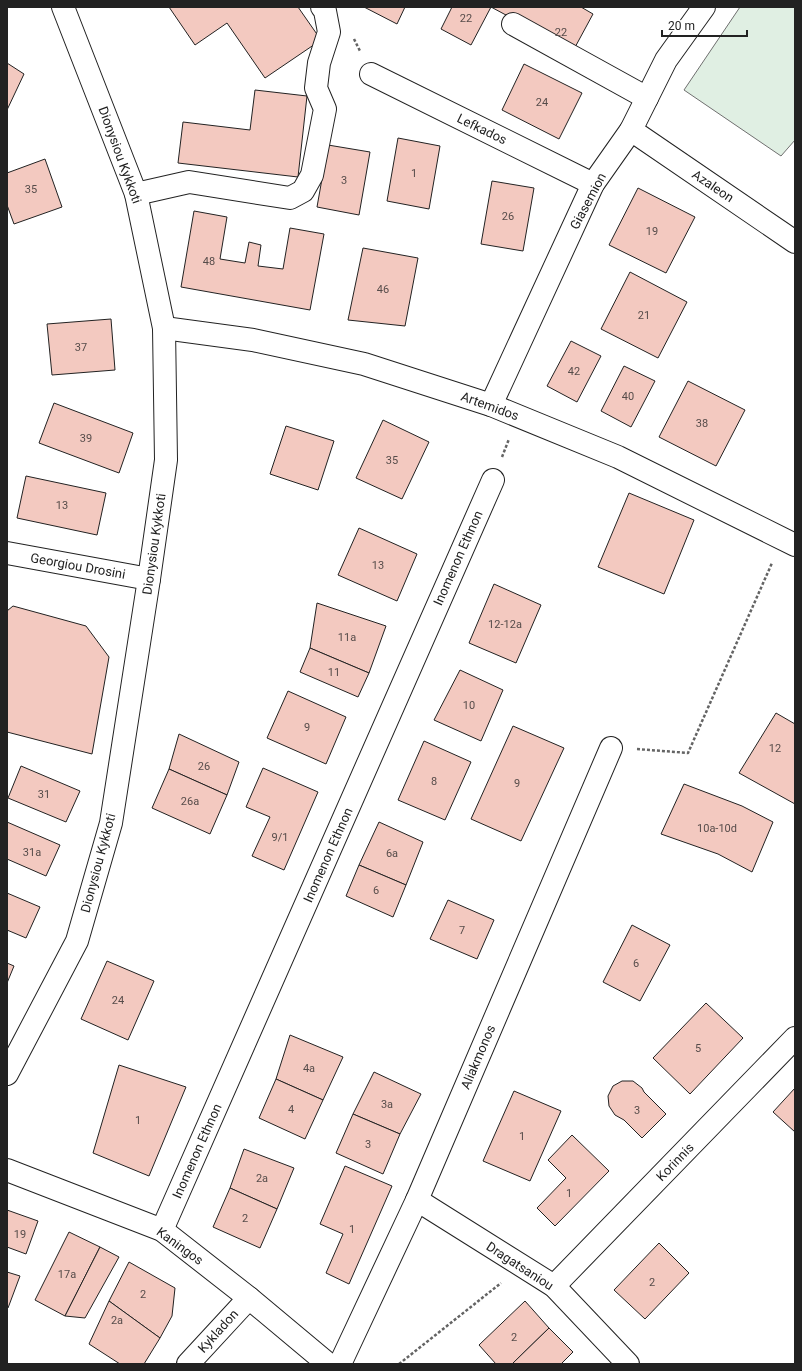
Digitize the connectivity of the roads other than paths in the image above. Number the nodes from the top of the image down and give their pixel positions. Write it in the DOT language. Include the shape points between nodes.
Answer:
graph roads {
  1 [pos="63,7"];
  2 [pos="322,7"];
  3 [pos="704,7"];
  4 [pos="513,24"];
  5 [pos="371,74"];
  6 [pos="647,98"];
  7 [pos="631,130"];
  8 [pos="593,184"];
  9 [pos="136,194"];
  10 [pos="795,242"];
  11 [pos="164,328"];
  12 [pos="491,405"];
  13 [pos="493,480"];
  14 [pos="789,542"];
  15 [pos="7,553"];
  16 [pos="149,579"];
  17 [pos="611,748"];
  18 [pos="795,1038"];
  19 [pos="7,1074"];
  20 [pos="7,1170"];
  21 [pos="417,1200"];
  22 [pos="162,1230"];
  23 [pos="554,1286"];
  24 [pos="249,1298"];
  25 [pos="188,1364"];
  26 [pos="328,1364"];
  27 [pos="340,1364"];
  28 [pos="628,1364"];
  1 -- 9 [label="street, Dionysiou Kykkoti"];
  2 -- 9 [label="street" via="329,32 319,63 316,88 325,109 312,175 303,191 290,198 189,182"];
  3 -- 6 [label="street, Giasemion" via="666,60"];
  4 -- 6 [label="street"];
  5 -- 8 [label="street, Lefkados"];
  6 -- 7 [label="street, Giasemion"];
  7 -- 8 [label="street, Giasemion"];
  7 -- 10 [label="street, Azaleon"];
  8 -- 12 [label="street, Giasemion"];
  9 -- 11 [label="street, Dionysiou Kykkoti"];
  11 -- 12 [label="street, Artemidos" via="253,340 364,364"];
  11 -- 16 [label="street, Dionysiou Kykkoti" via="166,460"];
  12 -- 14 [label="street, Artemidos" via="618,457"];
  13 -- 22 [label="street, Inomenon Ethnon"];
  15 -- 16 [label="street, Georgiou Drosini"];
  16 -- 19 [label="street, Dionysiou Kykkoti" via="111,823 77,941"];
  17 -- 21 [label="street, Aliakmonos"];
  18 -- 23 [label="street, Korinnis"];
  20 -- 22 [label="street, Kaningos"];
  21 -- 23 [label="street, Dragatsaniou"];
  21 -- 27 [label="street, Aliakmonos"];
  22 -- 24 [label="street, Kaningos"];
  23 -- 28 [label="street, Dragatsaniou"];
  24 -- 25 [label="street, Kykladon"];
  24 -- 26 [label="street, Kaningos"];
}
